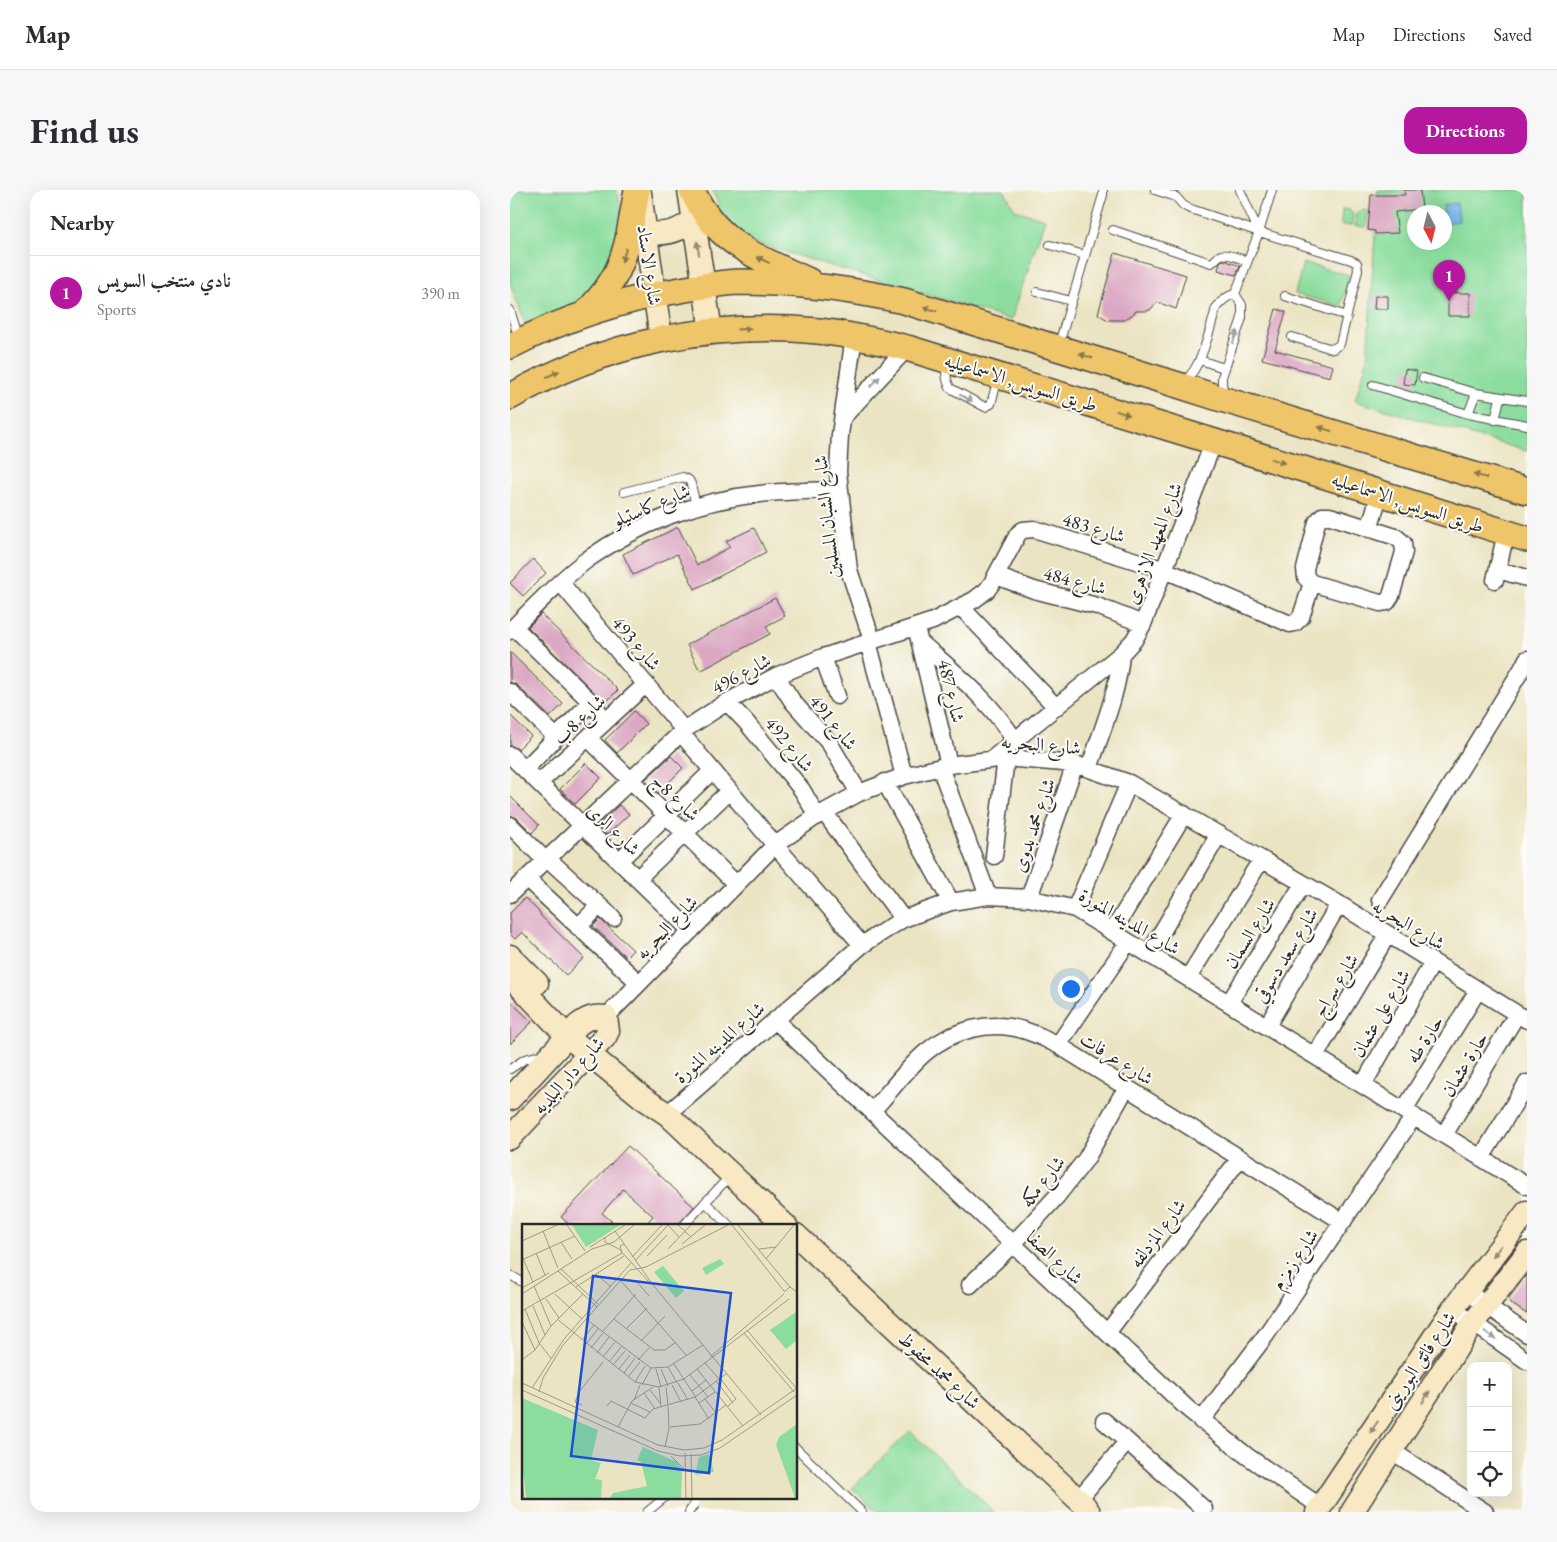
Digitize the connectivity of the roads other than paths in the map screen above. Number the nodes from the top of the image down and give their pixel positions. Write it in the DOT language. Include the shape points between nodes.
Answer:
graph roads {
  1 [pos="638,190"];
  2 [pos="691,190"];
  3 [pos="1103,190"];
  4 [pos="1155,190"];
  5 [pos="1183,190"];
  6 [pos="1240,190"];
  7 [pos="1272,190"];
  8 [pos="1180,200"];
  9 [pos="693,220"];
  10 [pos="1112,230"];
  11 [pos="645,232"];
  12 [pos="1259,232"];
  13 [pos="1050,245"];
  14 [pos="1084,255"];
  15 [pos="1247,261"];
  16 [pos="704,286"];
  17 [pos="823,287"];
  18 [pos="1037,292"];
  19 [pos="654,294"];
  20 [pos="1235,294"];
  21 [pos="1286,296"];
  22 [pos="1071,301"];
  23 [pos="510,310"];
  24 [pos="587,312"];
  25 [pos="1348,316"];
  26 [pos="711,331"];
  27 [pos="854,336"];
  28 [pos="1292,337"];
  29 [pos="661,339"];
  30 [pos="515,343"];
  31 [pos="907,348"];
  32 [pos="1058,348"];
  33 [pos="944,359"];
  34 [pos="1200,360"];
  35 [pos="1224,368"];
  36 [pos="999,376"];
  37 [pos="1423,378"];
  38 [pos="1178,385"];
  39 [pos="1373,385"];
  40 [pos="1476,393"];
  41 [pos="510,396"];
  42 [pos="1500,398"];
  43 [pos="1225,400"];
  44 [pos="1527,401"];
  45 [pos="1468,414"];
  46 [pos="843,417"];
  47 [pos="1495,420"];
  48 [pos="1527,425"];
  49 [pos="1214,441"];
  50 [pos="840,490"];
  51 [pos="1527,490"];
  52 [pos="624,492"];
  53 [pos="1380,493"];
  54 [pos="696,506"];
  55 [pos="1369,529"];
  56 [pos="1517,536"];
  57 [pos="1015,538"];
  58 [pos="1165,570"];
  59 [pos="996,576"];
  60 [pos="1527,578"];
  61 [pos="560,582"];
  62 [pos="1312,583"];
  63 [pos="961,607"];
  64 [pos="1143,624"];
  65 [pos="512,629"];
  66 [pos="918,634"];
  67 [pos="870,641"];
  68 [pos="1121,654"];
  69 [pos="823,657"];
  70 [pos="1527,659"];
  71 [pos="776,676"];
  72 [pos="646,684"];
  73 [pos="510,692"];
  74 [pos="837,696"];
  75 [pos="592,702"];
  76 [pos="727,702"];
  77 [pos="1056,707"];
  78 [pos="606,721"];
  79 [pos="683,731"];
  80 [pos="556,737"];
  81 [pos="588,738"];
  82 [pos="1014,741"];
  83 [pos="510,755"];
  84 [pos="999,759"];
  85 [pos="945,766"];
  86 [pos="1082,766"];
  87 [pos="524,769"];
  88 [pos="712,771"];
  89 [pos="904,776"];
  90 [pos="630,781"];
  91 [pos="885,782"];
  92 [pos="539,783"];
  93 [pos="1129,783"];
  94 [pos="730,791"];
  95 [pos="859,793"];
  96 [pos="821,814"];
  97 [pos="1184,814"];
  98 [pos="666,816"];
  99 [pos="510,825"];
  100 [pos="583,826"];
  101 [pos="685,834"];
  102 [pos="1219,834"];
  103 [pos="775,845"];
  104 [pos="994,856"];
  105 [pos="547,860"];
  106 [pos="1261,860"];
  107 [pos="619,861"];
  108 [pos="637,879"];
  109 [pos="736,884"];
  110 [pos="1303,884"];
  111 [pos="516,885"];
  112 [pos="988,896"];
  113 [pos="1029,898"];
  114 [pos="1380,900"];
  115 [pos="950,902"];
  116 [pos="1339,904"];
  117 [pos="599,906"];
  118 [pos="1075,909"];
  119 [pos="613,918"];
  120 [pos="903,919"];
  121 [pos="578,926"];
  122 [pos="691,931"];
  123 [pos="1113,932"];
  124 [pos="1388,934"];
  125 [pos="1128,942"];
  126 [pos="862,945"];
  127 [pos="1149,954"];
  128 [pos="1433,962"];
  129 [pos="511,964"];
  130 [pos="1188,978"];
  131 [pos="639,983"];
  132 [pos="1478,990"];
  133 [pos="1228,1003"];
  134 [pos="606,1017"];
  135 [pos="1522,1017"];
  136 [pos="775,1020"];
  137 [pos="1267,1026"];
  138 [pos="573,1031"];
  139 [pos="1058,1045"];
  140 [pos="594,1048"];
  141 [pos="551,1054"];
  142 [pos="1315,1056"];
  143 [pos="510,1069"];
  144 [pos="1527,1083"];
  145 [pos="1363,1085"];
  146 [pos="1126,1088"];
  147 [pos="510,1099"];
  148 [pos="872,1111"];
  149 [pos="1409,1113"];
  150 [pos="667,1114"];
  151 [pos="1444,1135"];
  152 [pos="510,1138"];
  153 [pos="1240,1158"];
  154 [pos="1481,1158"];
  155 [pos="732,1174"];
  156 [pos="1527,1186"];
  157 [pos="705,1202"];
  158 [pos="1527,1212"];
  159 [pos="1343,1222"];
  160 [pos="685,1224"];
  161 [pos="728,1224"];
  162 [pos="784,1224"];
  163 [pos="798,1237"];
  164 [pos="1013,1244"];
  165 [pos="1527,1253"];
  166 [pos="510,1275"];
  167 [pos="522,1282"];
  168 [pos="970,1285"];
  169 [pos="1466,1291"];
  170 [pos="1453,1309"];
  171 [pos="1480,1314"];
  172 [pos="1107,1333"];
  173 [pos="1527,1334"];
  174 [pos="1527,1361"];
  175 [pos="1201,1420"];
  176 [pos="1104,1421"];
  177 [pos="1127,1442"];
  178 [pos="798,1450"];
  179 [pos="1392,1451"];
  180 [pos="658,1500"];
  181 [pos="694,1500"];
  182 [pos="1087,1507"];
  183 [pos="1204,1509"];
  184 [pos="1319,1510"];
  185 [pos="647,1512"];
  186 [pos="689,1512"];
  187 [pos="862,1512"];
  188 [pos="1352,1512"];
  189 [pos="1485,1512"];
  1 -- 11 [label="street, شارع الاستاد"];
  1 -- 24 [label="main road, one-way" via="621,263 602,296"];
  2 -- 9 [label="street"];
  17 -- 2 [label="main road, one-way" via="738,246 708,218"];
  3 -- 14 [label="lane"];
  4 -- 8 [label="lane"];
  5 -- 8 [label="lane"];
  6 -- 12 [label="lane"];
  7 -- 12 [label="lane"];
  8 -- 12 [label="lane" via="1188,208"];
  9 -- 11 [label="street" via="671,232"];
  16 -- 9 [label="street, one-way"];
  10 -- 15 [label="lane" via="1211,263 1224,255"];
  11 -- 19 [label="street, شارع الاستاد"];
  12 -- 15 [label="lane"];
  12 -- 25 [label="lane" via="1355,261 1358,270"];
  13 -- 14 [label="lane"];
  14 -- 22 [label="lane"];
  15 -- 20 [label="lane"];
  16 -- 17 [label="main road" via="737,282"];
  16 -- 19 [label="main road"];
  16 -- 26 [label="street"];
  32 -- 17 [label="main road, one-way" via="904,301"];
  18 -- 22 [label="lane"];
  19 -- 24 [label="main road"];
  19 -- 29 [label="street, شارع الاستاد"];
  20 -- 34 [label="lane" via="1216,308"];
  35 -- 20 [label="lane, one-way" via="1242,318 1242,305"];
  21 -- 25 [label="lane"];
  22 -- 32 [label="lane"];
  23 -- 30 [label="lane"];
  24 -- 30 [label="main road"];
  25 -- 28 [label="lane" via="1340,344 1333,348"];
  26 -- 27 [label="main road, طريق السويس, الاسماعيليه, one-way" via="783,328"];
  26 -- 29 [label="main road, طريق السويس, الاسماعيليه"];
  27 -- 31 [label="main road, طريق السويس, الاسماعيليه"];
  27 -- 46 [label="street, شارع الشبان المسلمين"];
  41 -- 29 [label="main road, طريق السويس, الاسماعيليه, one-way" via="570,367"];
  31 -- 33 [label="main road, طريق السويس, الاسماعيليه"];
  46 -- 31 [label="street, one-way"];
  38 -- 32 [label="main road, one-way"];
  33 -- 36 [label="main road, طريق السويس, الاسماعيليه"];
  33 -- 36 [label="lane, one-way" via="950,388 984,407 990,404"];
  34 -- 35 [label="lane"];
  34 -- 38 [label="lane" via="1187,380"];
  35 -- 43 [label="lane"];
  36 -- 49 [label="main road, طريق السويس, الاسماعيليه, one-way"];
  37 -- 40 [label="lane"];
  38 -- 43 [label="main road"];
  39 -- 45 [label="lane"];
  40 -- 42 [label="lane"];
  40 -- 45 [label="lane"];
  42 -- 44 [label="lane"];
  42 -- 47 [label="lane"];
  51 -- 43 [label="main road, one-way"];
  45 -- 47 [label="lane"];
  46 -- 50 [label="street, شارع الشبان المسلمين" via="838,453"];
  47 -- 48 [label="lane"];
  49 -- 53 [label="main road, طريق السويس, الاسماعيليه, one-way"];
  49 -- 58 [label="street, شارع المعهد الازهرى"];
  50 -- 54 [label="street, شارع كاستيلو" via="761,494"];
  50 -- 67 [label="street, شارع الشبان المسلمين" via="849,570"];
  52 -- 54 [label="lane" via="683,477 691,484"];
  53 -- 55 [label="street"];
  53 -- 56 [label="main road, طريق السويس, الاسماعيليه"];
  54 -- 61 [label="street, شارع كاستيلو" via="620,539"];
  55 -- 62 [label="street" via="1322,516 1317,522 1305,569 1306,578"];
  55 -- 62 [label="street" via="1396,537 1403,543 1387,602 1380,603"];
  56 -- 60 [label="street" via="1497,575"];
  57 -- 58 [label="street, شارع 483" via="1023,530 1034,529"];
  57 -- 59 [label="street, شارع 496"];
  58 -- 62 [label="street, شارع 483" via="1290,624 1301,617"];
  58 -- 64 [label="street, شارع المعهد الازهرى"];
  59 -- 63 [label="street, شارع 496" via="980,595"];
  59 -- 64 [label="street, شارع 484" via="1034,590 1097,606"];
  61 -- 65 [label="street, شارع كاستيلو"];
  61 -- 72 [label="street, شارع 493"];
  63 -- 66 [label="street, شارع 496" via="933,621"];
  63 -- 77 [label="street"];
  64 -- 68 [label="street, شارع المعهد الازهرى"];
  65 -- 75 [label="street"];
  66 -- 67 [label="street, شارع 496"];
  66 -- 82 [label="street" via="988,703"];
  66 -- 85 [label="street, شارع 487"];
  67 -- 69 [label="street, شارع 496"];
  67 -- 89 [label="street, شارع الشبان المسلمين"];
  68 -- 77 [label="street, شارع المعهد الازهرى"];
  68 -- 86 [label="street" via="1117,684"];
  69 -- 71 [label="street, شارع 496"];
  69 -- 74 [label="street"];
  70 -- 114 [label="street"];
  71 -- 76 [label="street, شارع 496"];
  71 -- 95 [label="street, شارع 491" via="793,702 837,753"];
  72 -- 78 [label="street, شارع 8ب"];
  72 -- 79 [label="street, شارع 493"];
  73 -- 80 [label="street"];
  75 -- 78 [label="street"];
  75 -- 80 [label="street"];
  76 -- 79 [label="street, شارع 496"];
  76 -- 96 [label="street, شارع 492"];
  77 -- 82 [label="street, شارع المعهد الازهرى"];
  78 -- 81 [label="street, شارع 8ب"];
  79 -- 88 [label="street, شارع 493"];
  79 -- 90 [label="street, شارع 496"];
  80 -- 87 [label="street"];
  81 -- 90 [label="street, شارع 8ج"];
  81 -- 92 [label="street, شارع 8ب"];
  82 -- 84 [label="street, شارع المعهد الازهرى"];
  83 -- 87 [label="street, شارع الرى"];
  84 -- 85 [label="street, شارع البحريه"];
  84 -- 86 [label="street, شارع البحريه"];
  84 -- 104 [label="street"];
  85 -- 89 [label="street, شارع البحريه"];
  85 -- 112 [label="street, شارع 487"];
  86 -- 93 [label="street, شارع البحريه"];
  86 -- 113 [label="street, شارع محمد بدوى"];
  87 -- 92 [label="street, شارع الرى"];
  88 -- 94 [label="street, شارع 493"];
  88 -- 98 [label="street"];
  89 -- 91 [label="street, شارع البحريه"];
  90 -- 98 [label="street, شارع 8ج"];
  90 -- 100 [label="street, شارع 496"];
  91 -- 95 [label="street, شارع البحريه"];
  91 -- 115 [label="street"];
  92 -- 100 [label="street, شارع الرى"];
  93 -- 97 [label="street, شارع البحريه"];
  93 -- 118 [label="street"];
  94 -- 101 [label="street"];
  94 -- 103 [label="street, شارع 493"];
  95 -- 96 [label="street, شارع البحريه"];
  96 -- 103 [label="street, شارع البحريه"];
  96 -- 120 [label="street, شارع 492"];
  97 -- 102 [label="street, شارع البحريه"];
  97 -- 123 [label="street"];
  98 -- 101 [label="street, شارع 8ج"];
  98 -- 107 [label="street"];
  99 -- 105 [label="street"];
  100 -- 105 [label="street, شارع 496"];
  100 -- 107 [label="street, شارع الرى"];
  101 -- 108 [label="street"];
  101 -- 109 [label="street, شارع 8ج"];
  102 -- 106 [label="street, شارع البحريه"];
  102 -- 127 [label="street"];
  103 -- 109 [label="street, شارع البحريه"];
  103 -- 126 [label="street, شارع 493"];
  105 -- 111 [label="street, شارع 496"];
  105 -- 117 [label="street"];
  106 -- 110 [label="street, شارع البحريه"];
  106 -- 130 [label="street"];
  107 -- 108 [label="street, شارع الرى"];
  108 -- 122 [label="street, شارع الرى"];
  109 -- 122 [label="street, شارع البحريه"];
  110 -- 116 [label="street, شارع البحريه"];
  110 -- 133 [label="street, شارع السمان"];
  111 -- 121 [label="street"];
  112 -- 113 [label="street, شارع المدينه المنورة"];
  112 -- 115 [label="street, شارع المدينه المنورة"];
  113 -- 118 [label="street, شارع المدينه المنورة"];
  115 -- 120 [label="street, شارع المدينه المنورة"];
  116 -- 124 [label="street, شارع البحريه"];
  116 -- 137 [label="street, شارع سعد دسوقي"];
  117 -- 119 [label="street"];
  117 -- 121 [label="street"];
  118 -- 123 [label="street, شارع المدينه المنورة"];
  120 -- 126 [label="street, شارع المدينه المنورة"];
  121 -- 131 [label="street"];
  122 -- 131 [label="street, شارع البحريه"];
  123 -- 125 [label="street, شارع المدينه المنورة"];
  124 -- 128 [label="street, شارع البحريه"];
  124 -- 142 [label="street, شارع سراج"];
  125 -- 127 [label="street, شارع المدينه المنورة"];
  125 -- 139 [label="street"];
  126 -- 136 [label="street, شارع المدينه المنورة"];
  127 -- 130 [label="street, شارع المدينه المنورة"];
  128 -- 132 [label="street, شارع البحريه"];
  128 -- 145 [label="street, شارع على عثمان"];
  129 -- 138 [label="street"];
  130 -- 133 [label="street, شارع المدينه المنورة"];
  131 -- 134 [label="street, شارع البحريه"];
  132 -- 135 [label="street, شارع البحريه"];
  132 -- 149 [label="street, حارة طه"];
  133 -- 137 [label="street, شارع المدينه المنورة"];
  134 -- 138 [label="street, شارع دار البلديه" via="590,1017"];
  134 -- 140 [label="street, شارع دار البلديه" via="608,1031"];
  135 -- 151 [label="street, حارة عثمان"];
  136 -- 148 [label="street, شارع الصفا"];
  136 -- 150 [label="street, شارع المدينه المنورة"];
  137 -- 142 [label="street, شارع المدينه المنورة"];
  138 -- 140 [label="street"];
  138 -- 141 [label="street, شارع دار البلديه"];
  139 -- 146 [label="street, شارع عرفات"];
  139 -- 148 [label="street, شارع عرفات" via="1022,1029 1002,1026 962,1032 927,1052"];
  140 -- 150 [label="street" via="651,1104"];
  140 -- 152 [label="street, شارع دار البلديه"];
  141 -- 143 [label="lane" via="526,1059"];
  141 -- 147 [label="street, شارع دار البلديه"];
  142 -- 145 [label="street, شارع المدينه المنورة"];
  144 -- 154 [label="street"];
  145 -- 149 [label="street, شارع المدينه المنورة"];
  146 -- 153 [label="street, شارع عرفات"];
  146 -- 164 [label="street, شارع مكه" via="1086,1159"];
  148 -- 164 [label="street, شارع الصفا"];
  149 -- 151 [label="street, شارع المدينه المنورة"];
  149 -- 159 [label="street, شارع زمزم"];
  150 -- 155 [label="street"];
  151 -- 154 [label="street, شارع المدينه المنورة"];
  153 -- 159 [label="street, شارع عرفات"];
  153 -- 172 [label="street, شارع المزدلفه"];
  154 -- 156 [label="street, شارع المدينه المنورة"];
  155 -- 157 [label="lane"];
  155 -- 162 [label="street"];
  157 -- 160 [label="lane"];
  157 -- 161 [label="lane"];
  158 -- 169 [label="street, شارع فائق البورينى, one-way"];
  159 -- 175 [label="street, شارع زمزم" via="1266,1336"];
  163 -- 182 [label="street, شارع محمد محفوظ"];
  164 -- 168 [label="street, شارع مكه"];
  164 -- 172 [label="street, شارع الصفا"];
  165 -- 171 [label="street, شارع فائق البورينى"];
  166 -- 167 [label="lane"];
  169 -- 170 [label="street, شارع فائق البورينى"];
  169 -- 171 [label="street"];
  170 -- 171 [label="street"];
  170 -- 184 [label="street, شارع فائق البورينى, one-way"];
  171 -- 173 [label="street"];
  171 -- 174 [label="street, one-way"];
  179 -- 171 [label="street, شارع فائق البورينى, one-way"];
  172 -- 175 [label="street, شارع الصفا"];
  175 -- 184 [label="street, شارع الصفا"];
  176 -- 177 [label="street"];
  177 -- 182 [label="street"];
  177 -- 183 [label="street"];
  178 -- 187 [label="lane"];
  179 -- 188 [label="street, شارع فائق البورينى"];
  179 -- 189 [label="street"];
  180 -- 185 [label="lane"];
  181 -- 186 [label="lane"];
}
